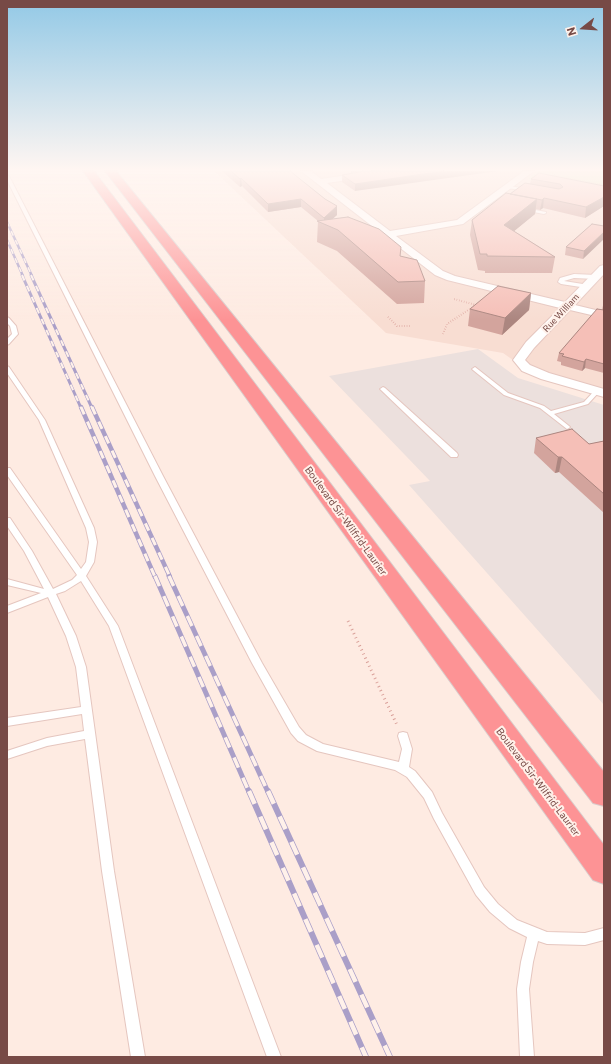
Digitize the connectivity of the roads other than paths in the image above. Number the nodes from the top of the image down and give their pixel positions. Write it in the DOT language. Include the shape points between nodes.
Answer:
graph roads {
  1 [pos="30,221"];
  2 [pos="125,221"];
  3 [pos="149,221"];
  4 [pos="367,221"];
  5 [pos="462,221"];
  6 [pos="390,239"];
  7 [pos="604,268"];
  8 [pos="596,277"];
  9 [pos="587,286"];
  10 [pos="567,306"];
  11 [pos="604,315"];
  12 [pos="7,319"];
  13 [pos="7,343"];
  14 [pos="7,368"];
  15 [pos="475,369"];
  16 [pos="383,389"];
  17 [pos="601,392"];
  18 [pos="549,413"];
  19 [pos="567,427"];
  20 [pos="454,455"];
  21 [pos="7,470"];
  22 [pos="7,520"];
  23 [pos="82,575"];
  24 [pos="7,582"];
  25 [pos="51,593"];
  26 [pos="7,610"];
  27 [pos="87,710"];
  28 [pos="7,722"];
  29 [pos="90,734"];
  30 [pos="403,736"];
  31 [pos="7,755"];
  32 [pos="403,770"];
  33 [pos="604,794"];
  34 [pos="604,870"];
  35 [pos="534,934"];
  36 [pos="604,934"];
  37 [pos="138,1057"];
  38 [pos="274,1057"];
  39 [pos="527,1057"];
  1 -- 32 [label="lane" via="163,483 295,730 302,738 321,748 398,766"];
  2 -- 34 [label="highway, Boulevard Sir-Wilfrid-Laurier"];
  3 -- 33 [label="highway"];
  4 -- 6 [label="street"];
  5 -- 6 [label="street"];
  6 -- 10 [label="street" via="439,273 451,278"];
  7 -- 8 [label="street, Rue William"];
  8 -- 9 [label="street, Rue William"];
  8 -- 9 [label="lane" via="574,276 562,278 561,282"];
  9 -- 10 [label="street, Rue William"];
  10 -- 11 [label="street"];
  10 -- 17 [label="street, Rue William" via="530,345 520,360 526,368 544,376"];
  12 -- 13 [label="lane" via="15,334"];
  14 -- 23 [label="lane" via="42,420 93,536 90,562"];
  15 -- 18 [label="lane" via="506,394 542,407"];
  16 -- 20 [label="lane"];
  17 -- 18 [label="lane" via="586,403"];
  18 -- 19 [label="lane"];
  21 -- 23 [label="lane"];
  22 -- 25 [label="lane"];
  23 -- 25 [label="lane" via="69,586"];
  23 -- 38 [label="lane" via="113,626"];
  24 -- 25 [label="lane"];
  25 -- 26 [label="lane"];
  25 -- 27 [label="lane" via="77,652"];
  27 -- 28 [label="lane"];
  27 -- 29 [label="lane"];
  29 -- 31 [label="lane" via="48,742"];
  29 -- 37 [label="lane" via="108,872"];
  30 -- 32 [label="lane" via="407,749"];
  32 -- 35 [label="lane" via="421,784 480,890 494,908 513,924"];
  35 -- 36 [label="lane" via="547,938 586,939"];
  35 -- 39 [label="lane" via="523,989"];
}
